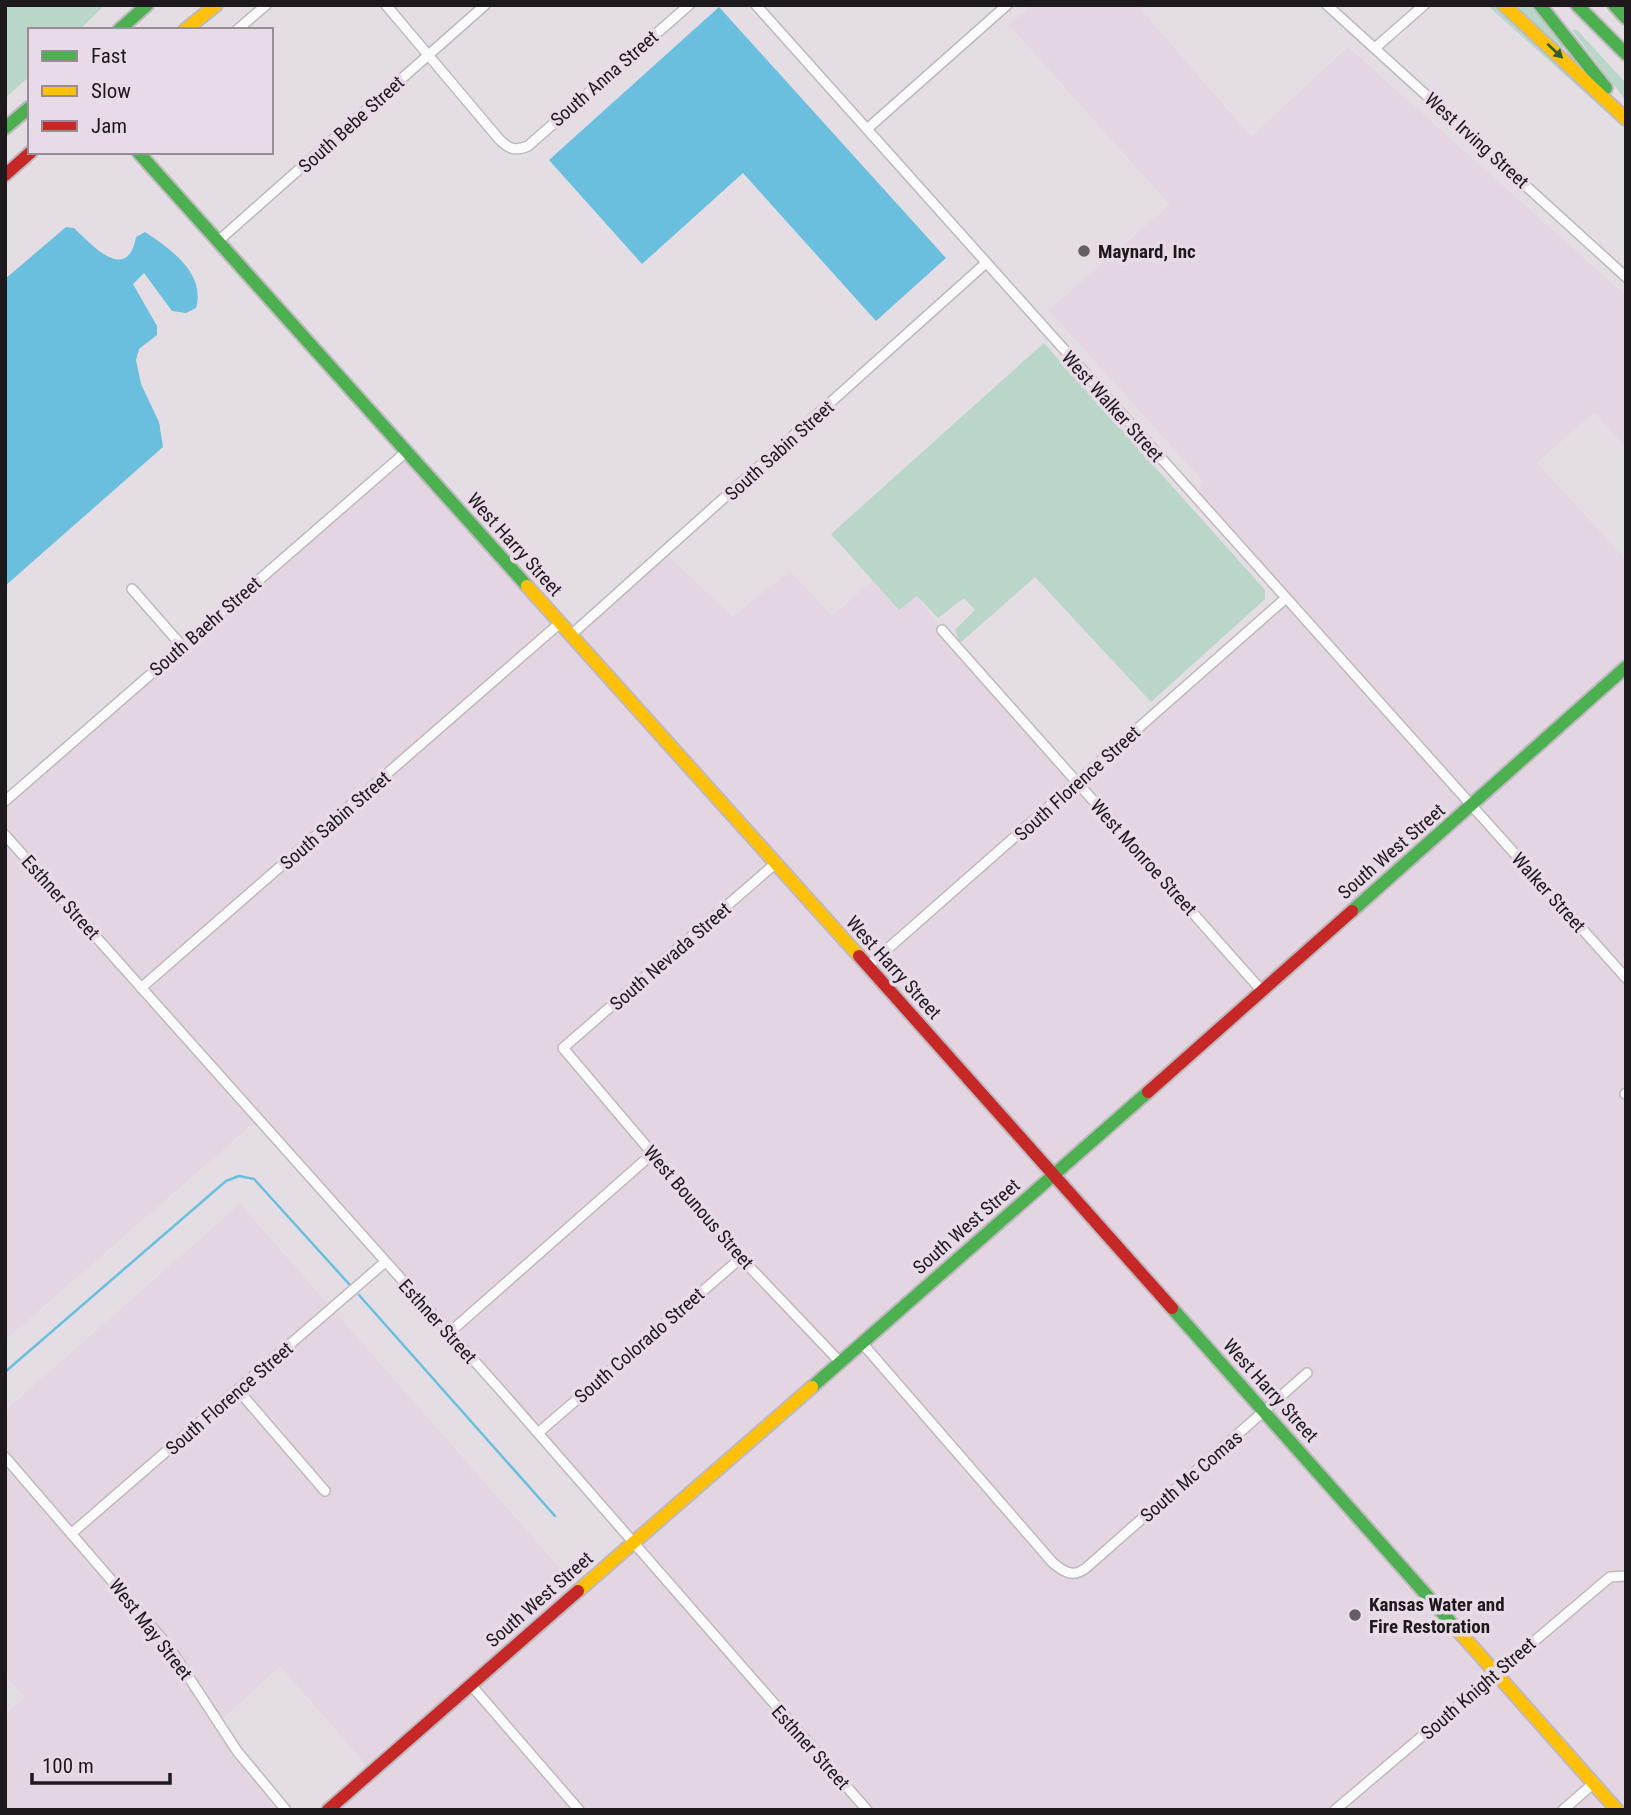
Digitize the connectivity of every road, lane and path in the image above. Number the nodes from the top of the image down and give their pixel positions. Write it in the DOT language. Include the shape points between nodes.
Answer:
graph roads {
  1 [pos="147,5"];
  2 [pos="200,5"];
  3 [pos="216,5"];
  4 [pos="266,5"];
  5 [pos="386,5"];
  6 [pos="485,5"];
  7 [pos="689,5"];
  8 [pos="756,5"];
  9 [pos="1007,5"];
  10 [pos="1328,5"];
  11 [pos="1424,5"];
  12 [pos="1504,5"];
  13 [pos="1540,5"];
  14 [pos="1577,5"];
  15 [pos="1590,5"];
  16 [pos="1614,5"];
  17 [pos="1626,18"];
  18 [pos="120,28"];
  19 [pos="174,28"];
  20 [pos="188,28"];
  21 [pos="239,28"];
  22 [pos="1626,44"];
  23 [pos="1375,48"];
  24 [pos="1626,54"];
  25 [pos="428,55"];
  26 [pos="28,109"];
  27 [pos="1626,111"];
  28 [pos="1626,119"];
  29 [pos="5,128"];
  30 [pos="867,129"];
  31 [pos="29,154"];
  32 [pos="140,154"];
  33 [pos="5,175"];
  34 [pos="217,242"];
  35 [pos="986,263"];
  36 [pos="1626,277"];
  37 [pos="406,452"];
  38 [pos="132,589"];
  39 [pos="1286,598"];
  40 [pos="560,623"];
  41 [pos="942,630"];
  42 [pos="571,635"];
  43 [pos="182,646"];
  44 [pos="1626,667"];
  45 [pos="1077,783"];
  46 [pos="5,801"];
  47 [pos="1472,805"];
  48 [pos="5,835"];
  49 [pos="776,863"];
  50 [pos="868,966"];
  51 [pos="1626,978"];
  52 [pos="141,988"];
  53 [pos="1262,991"];
  54 [pos="563,1048"];
  55 [pos="652,1154"];
  56 [pos="1054,1175"];
  57 [pos="741,1258"];
  58 [pos="385,1262"];
  59 [pos="449,1333"];
  60 [pos="862,1343"];
  61 [pos="840,1362"];
  62 [pos="1307,1373"];
  63 [pos="238,1390"];
  64 [pos="1264,1411"];
  65 [pos="538,1433"];
  66 [pos="5,1457"];
  67 [pos="325,1491"];
  68 [pos="72,1533"];
  69 [pos="633,1541"];
  70 [pos="1626,1576"];
  71 [pos="1497,1672"];
  72 [pos="471,1685"];
  73 [pos="1594,1783"];
  74 [pos="286,1810"];
  75 [pos="328,1810"];
  76 [pos="579,1810"];
  77 [pos="867,1810"];
  78 [pos="1335,1810"];
  79 [pos="1563,1810"];
  80 [pos="1617,1810"];
  1 -- 18 [label="main road"];
  2 -- 19 [label="main road"];
  3 -- 20 [label="main road"];
  4 -- 21 [label="street"];
  5 -- 25 [label="street"];
  6 -- 25 [label="street, South Bebe Street"];
  7 -- 25 [label="street, South Anna Street" via="519,150 499,139"];
  8 -- 30 [label="street, West Walker Street"];
  9 -- 30 [label="street"];
  10 -- 23 [label="street, West Irving Street"];
  11 -- 23 [label="street"];
  12 -- 28 [label="main road, one-way"];
  13 -- 27 [label="main road"];
  14 -- 24 [label="main road"];
  15 -- 22 [label="main road"];
  16 -- 17 [label="main road"];
  23 -- 36 [label="street, West Irving Street"];
  25 -- 34 [label="street, South Bebe Street"];
  26 -- 29 [label="main road"];
  30 -- 35 [label="street, West Walker Street"];
  31 -- 33 [label="main road"];
  32 -- 34 [label="main road, West Harry Street"];
  34 -- 37 [label="main road, West Harry Street"];
  35 -- 39 [label="street, West Walker Street"];
  35 -- 42 [label="street, South Sabin Street"];
  37 -- 40 [label="main road, West Harry Street"];
  37 -- 43 [label="street, South Baehr Street"];
  38 -- 43 [label="street"];
  39 -- 45 [label="street, South Florence Street"];
  39 -- 47 [label="street, West Walker Street"];
  40 -- 42 [label="main road, West Harry Street"];
  40 -- 52 [label="street, South Sabin Street"];
  41 -- 45 [label="street, West Monroe Street"];
  42 -- 49 [label="main road, West Harry Street"];
  43 -- 46 [label="street, South Baehr Street"];
  44 -- 47 [label="main road, South West Street"];
  45 -- 50 [label="street, South Florence Street"];
  45 -- 53 [label="street, West Monroe Street"];
  47 -- 51 [label="street, Walker Street"];
  47 -- 53 [label="main road, South West Street"];
  48 -- 52 [label="street, Esthner Street"];
  49 -- 50 [label="main road, West Harry Street"];
  49 -- 54 [label="street, South Nevada Street"];
  50 -- 56 [label="main road, West Harry Street"];
  52 -- 58 [label="street, Esthner Street"];
  53 -- 56 [label="main road, South West Street"];
  54 -- 55 [label="street, West Bounous Street"];
  55 -- 57 [label="street, West Bounous Street"];
  55 -- 59 [label="street"];
  56 -- 60 [label="main road, South West Street"];
  56 -- 64 [label="main road, West Harry Street"];
  57 -- 61 [label="street, West Bounous Street"];
  57 -- 65 [label="street, South Colorado Street"];
  58 -- 59 [label="street, Esthner Street"];
  58 -- 63 [label="street, South Florence Street"];
  59 -- 65 [label="street, Esthner Street"];
  60 -- 61 [label="main road, South West Street"];
  60 -- 64 [label="street, South Mc Comas" via="1066,1573 1086,1568"];
  61 -- 69 [label="main road, South West Street"];
  62 -- 64 [label="street, South Mc Comas"];
  63 -- 67 [label="street"];
  63 -- 68 [label="street, South Florence Street"];
  64 -- 71 [label="main road, West Harry Street"];
  65 -- 69 [label="street, Esthner Street"];
  66 -- 68 [label="street, West May Street"];
  68 -- 74 [label="street, West May Street" via="169,1647 237,1751"];
  69 -- 72 [label="main road, South West Street"];
  69 -- 77 [label="street, Esthner Street"];
  70 -- 71 [label="street, South Knight Street" via="1610,1577"];
  71 -- 73 [label="main road, West Harry Street"];
  71 -- 78 [label="street, South Knight Street"];
  72 -- 75 [label="main road, South West Street"];
  72 -- 76 [label="street"];
  73 -- 79 [label="street"];
  73 -- 80 [label="main road, West Harry Street"];
}
